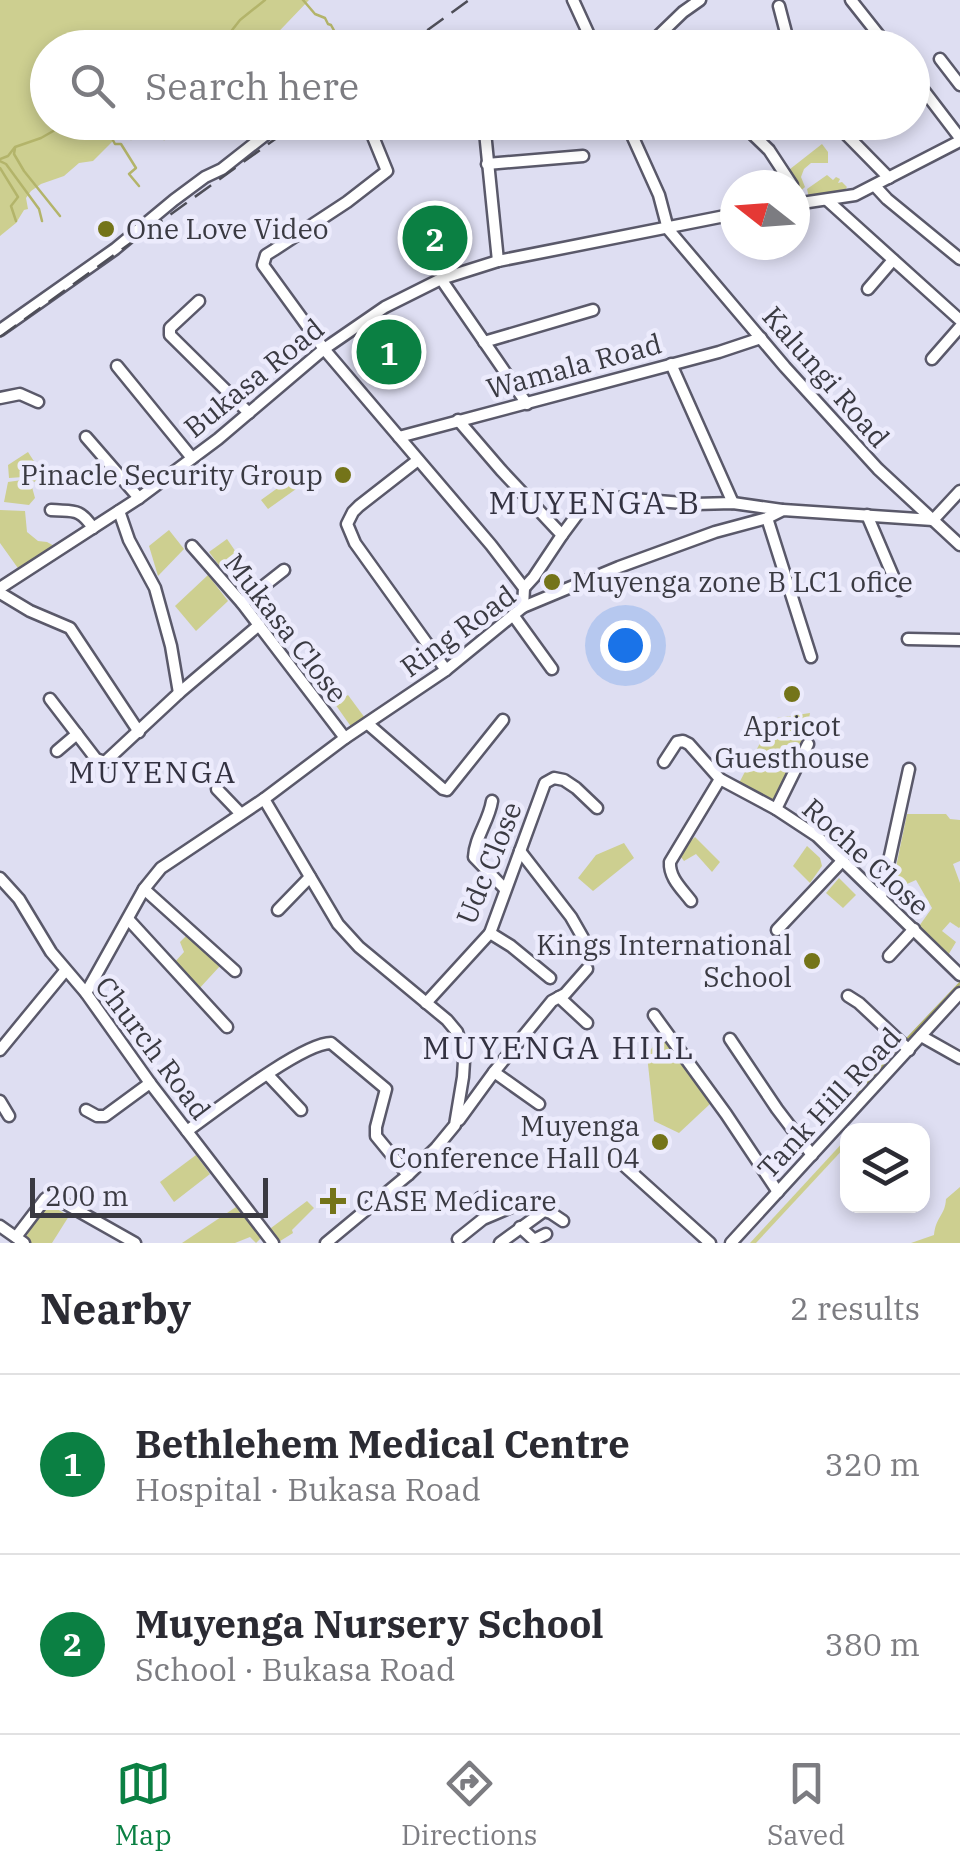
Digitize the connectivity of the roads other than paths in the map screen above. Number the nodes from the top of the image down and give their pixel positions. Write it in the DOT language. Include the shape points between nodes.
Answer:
graph roads {
  1 [pos="573,0"];
  2 [pos="700,0"];
  3 [pos="851,0"];
  4 [pos="778,6"];
  5 [pos="587,30"];
  6 [pos="665,30"];
  7 [pos="785,30"];
  8 [pos="875,30"];
  9 [pos="940,59"];
  10 [pos="960,84"];
  11 [pos="930,99"];
  12 [pos="960,139"];
  13 [pos="259,140"];
  14 [pos="374,140"];
  15 [pos="486,140"];
  16 [pos="634,140"];
  17 [pos="759,140"];
  18 [pos="852,140"];
  19 [pos="583,156"];
  20 [pos="488,164"];
  21 [pos="782,170"];
  22 [pos="890,178"];
  23 [pos="876,186"];
  24 [pos="827,200"];
  25 [pos="810,202"];
  26 [pos="720,217"];
  27 [pos="668,229"];
  28 [pos="960,258"];
  29 [pos="498,260"];
  30 [pos="894,260"];
  31 [pos="441,279"];
  32 [pos="868,289"];
  33 [pos="199,301"];
  34 [pos="593,310"];
  35 [pos="960,324"];
  36 [pos="0,330"];
  37 [pos="761,338"];
  38 [pos="484,342"];
  39 [pos="324,348"];
  40 [pos="932,358"];
  41 [pos="671,364"];
  42 [pos="117,366"];
  43 [pos="0,398"];
  44 [pos="38,402"];
  45 [pos="526,404"];
  46 [pos="249,414"];
  47 [pos="458,420"];
  48 [pos="86,437"];
  49 [pos="399,437"];
  50 [pos="192,458"];
  51 [pos="418,460"];
  52 [pos="960,491"];
  53 [pos="139,498"];
  54 [pos="734,503"];
  55 [pos="52,510"];
  56 [pos="782,510"];
  57 [pos="119,511"];
  58 [pos="867,515"];
  59 [pos="767,518"];
  60 [pos="933,520"];
  61 [pos="93,528"];
  62 [pos="562,535"];
  63 [pos="960,545"];
  64 [pos="192,546"];
  65 [pos="284,570"];
  66 [pos="524,588"];
  67 [pos="0,590"];
  68 [pos="900,590"];
  69 [pos="242,604"];
  70 [pos="523,607"];
  71 [pos="513,615"];
  72 [pos="260,625"];
  73 [pos="908,640"];
  74 [pos="960,640"];
  75 [pos="811,657"];
  76 [pos="552,669"];
  77 [pos="446,670"];
  78 [pos="179,693"];
  79 [pos="50,699"];
  80 [pos="504,720"];
  81 [pos="368,724"];
  82 [pos="139,732"];
  83 [pos="77,734"];
  84 [pos="345,738"];
  85 [pos="808,744"];
  86 [pos="57,751"];
  87 [pos="664,762"];
  88 [pos="909,769"];
  89 [pos="720,778"];
  90 [pos="217,789"];
  91 [pos="264,798"];
  92 [pos="492,801"];
  93 [pos="597,808"];
  94 [pos="776,809"];
  95 [pos="241,814"];
  96 [pos="520,851"];
  97 [pos="844,860"];
  98 [pos="310,876"];
  99 [pos="1,881"];
  100 [pos="505,888"];
  101 [pos="144,889"];
  102 [pos="881,897"];
  103 [pos="691,901"];
  104 [pos="278,910"];
  105 [pos="128,919"];
  106 [pos="914,929"];
  107 [pos="777,930"];
  108 [pos="490,933"];
  109 [pos="583,938"];
  110 [pos="889,956"];
  111 [pos="587,969"];
  112 [pos="65,970"];
  113 [pos="234,971"];
  114 [pos="960,974"];
  115 [pos="550,978"];
  116 [pos="86,993"];
  117 [pos="960,993"];
  118 [pos="848,996"];
  119 [pos="559,997"];
  120 [pos="426,1003"];
  121 [pos="654,1015"];
  122 [pos="588,1023"];
  123 [pos="226,1027"];
  124 [pos="921,1036"];
  125 [pos="730,1039"];
  126 [pos="0,1050"];
  127 [pos="909,1050"];
  128 [pos="960,1058"];
  129 [pos="494,1072"];
  130 [pos="268,1075"];
  131 [pos="150,1083"];
  132 [pos="0,1101"];
  133 [pos="539,1104"];
  134 [pos="86,1110"];
  135 [pos="301,1110"];
  136 [pos="9,1116"];
  137 [pos="455,1124"];
  138 [pos="186,1131"];
  139 [pos="812,1155"];
  140 [pos="619,1160"];
  141 [pos="408,1175"];
  142 [pos="778,1192"];
  143 [pos="480,1198"];
  144 [pos="523,1202"];
  145 [pos="486,1217"];
  146 [pos="563,1221"];
  147 [pos="0,1226"];
  148 [pos="520,1228"];
  149 [pos="546,1234"];
  150 [pos="20,1240"];
  151 [pos="458,1240"];
  152 [pos="135,1243"];
  153 [pos="273,1243"];
  154 [pos="326,1243"];
  155 [pos="500,1243"];
  156 [pos="710,1243"];
  157 [pos="732,1243"];
  1 -- 5 [label="street"];
  2 -- 6 [label="street"];
  3 -- 8 [label="street"];
  4 -- 7 [label="street"];
  9 -- 10 [label="street"];
  11 -- 12 [label="street"];
  12 -- 22 [label="street"];
  13 -- 36 [label="street"];
  14 -- 39 [label="street" via="387,171 264,260"];
  15 -- 20 [label="street"];
  16 -- 27 [label="street"];
  17 -- 21 [label="street"];
  18 -- 22 [label="street"];
  19 -- 20 [label="street"];
  20 -- 29 [label="street"];
  22 -- 23 [label="street"];
  23 -- 24 [label="street"];
  23 -- 28 [label="street"];
  24 -- 25 [label="street"];
  24 -- 30 [label="street"];
  26 -- 27 [label="street, Bukasa Road"];
  27 -- 29 [label="street, Bukasa Road"];
  27 -- 37 [label="street, Kalungi Road"];
  29 -- 31 [label="street, Bukasa Road"];
  30 -- 32 [label="street"];
  30 -- 35 [label="street"];
  31 -- 38 [label="street"];
  31 -- 39 [label="street, Bukasa Road"];
  33 -- 46 [label="street" via="170,335"];
  34 -- 38 [label="street"];
  35 -- 40 [label="street"];
  37 -- 41 [label="street, Wamala Road"];
  37 -- 60 [label="street, Kalungi Road"];
  38 -- 45 [label="street"];
  39 -- 46 [label="street, Bukasa Road"];
  39 -- 49 [label="street"];
  41 -- 45 [label="street, Wamala Road"];
  41 -- 54 [label="street"];
  42 -- 50 [label="street"];
  43 -- 44 [label="street" via="20,394"];
  45 -- 47 [label="street, Wamala Road"];
  46 -- 50 [label="street, Bukasa Road"];
  47 -- 49 [label="street, Wamala Road"];
  47 -- 62 [label="street"];
  48 -- 53 [label="street"];
  49 -- 51 [label="street"];
  50 -- 53 [label="street, Bukasa Road"];
  51 -- 66 [label="street"];
  51 -- 77 [label="street" via="359,506 348,524"];
  52 -- 60 [label="street"];
  53 -- 57 [label="street, Bukasa Road"];
  54 -- 56 [label="street"];
  54 -- 62 [label="street" via="596,496"];
  55 -- 61 [label="street" via="78,512"];
  56 -- 58 [label="street"];
  56 -- 59 [label="street, Ring Road"];
  57 -- 61 [label="street, Bukasa Road"];
  57 -- 78 [label="street" via="155,588"];
  58 -- 60 [label="street"];
  58 -- 68 [label="street"];
  59 -- 70 [label="street, Ring Road" via="618,567"];
  59 -- 75 [label="street"];
  60 -- 63 [label="street, Kalungi Road"];
  61 -- 67 [label="street, Bukasa Road"];
  62 -- 66 [label="street"];
  64 -- 69 [label="street, Mukasa Close"];
  65 -- 69 [label="street"];
  66 -- 70 [label="street"];
  67 -- 82 [label="street" via="70,628"];
  69 -- 72 [label="street, Mukasa Close"];
  70 -- 71 [label="street, Ring Road"];
  71 -- 76 [label="street"];
  71 -- 77 [label="street, Ring Road"];
  72 -- 78 [label="street"];
  72 -- 84 [label="street, Mukasa Close"];
  73 -- 74 [label="street"];
  77 -- 81 [label="street, Ring Road"];
  78 -- 82 [label="street"];
  79 -- 83 [label="street"];
  80 -- 81 [label="street" via="447,790"];
  81 -- 84 [label="street, Ring Road"];
  82 -- 83 [label="street" via="105,762"];
  83 -- 86 [label="street"];
  84 -- 91 [label="street, Ring Road"];
  85 -- 94 [label="street"];
  87 -- 89 [label="street, Roche Close" via="683,740"];
  88 -- 102 [label="street"];
  89 -- 94 [label="street, Roche Close"];
  89 -- 103 [label="street" via="670,862"];
  90 -- 95 [label="street"];
  91 -- 95 [label="street, Ring Road"];
  91 -- 98 [label="street"];
  92 -- 100 [label="street" via="474,857"];
  93 -- 96 [label="street, Udc Close" via="564,780 550,779"];
  94 -- 97 [label="street, Roche Close"];
  95 -- 101 [label="street, Ring Road" via="176,856"];
  96 -- 100 [label="street, Udc Close"];
  96 -- 109 [label="street"];
  97 -- 102 [label="street, Roche Close"];
  97 -- 107 [label="street"];
  98 -- 104 [label="street"];
  98 -- 120 [label="street" via="348,936"];
  99 -- 112 [label="street, Church Road"];
  100 -- 108 [label="street, Udc Close"];
  101 -- 105 [label="street, Ring Road"];
  101 -- 113 [label="street"];
  102 -- 106 [label="street, Roche Close"];
  105 -- 116 [label="street, Ring Road"];
  105 -- 123 [label="street"];
  106 -- 110 [label="street"];
  106 -- 114 [label="street, Roche Close"];
  108 -- 115 [label="street"];
  108 -- 120 [label="street, Udc Close"];
  111 -- 119 [label="street"];
  112 -- 116 [label="street, Church Road"];
  112 -- 126 [label="street"];
  116 -- 131 [label="street, Church Road"];
  117 -- 124 [label="street, Tank Hill Road"];
  118 -- 127 [label="street"];
  119 -- 122 [label="street"];
  119 -- 129 [label="street"];
  120 -- 137 [label="street" via="448,1020 462,1046"];
  121 -- 142 [label="street"];
  124 -- 127 [label="street, Tank Hill Road"];
  124 -- 128 [label="street"];
  125 -- 139 [label="street"];
  127 -- 139 [label="street, Tank Hill Road"];
  129 -- 133 [label="street"];
  129 -- 137 [label="street"];
  130 -- 135 [label="street"];
  130 -- 138 [label="street"];
  130 -- 141 [label="street" via="323,1043 334,1044 386,1090 376,1136"];
  131 -- 134 [label="street" via="105,1116"];
  131 -- 138 [label="street, Church Road"];
  132 -- 136 [label="street"];
  137 -- 141 [label="street"];
  138 -- 153 [label="street, Church Road"];
  139 -- 142 [label="street, Tank Hill Road"];
  140 -- 156 [label="street"];
  141 -- 154 [label="street"];
  142 -- 157 [label="street, Tank Hill Road"];
  143 -- 145 [label="street"];
  144 -- 145 [label="street"];
  145 -- 151 [label="street"];
  146 -- 148 [label="street" via="544,1212"];
  147 -- 150 [label="street"];
  148 -- 149 [label="street" via="534,1240"];
  148 -- 155 [label="street"];
  150 -- 152 [label="street" via="50,1195"];
}
